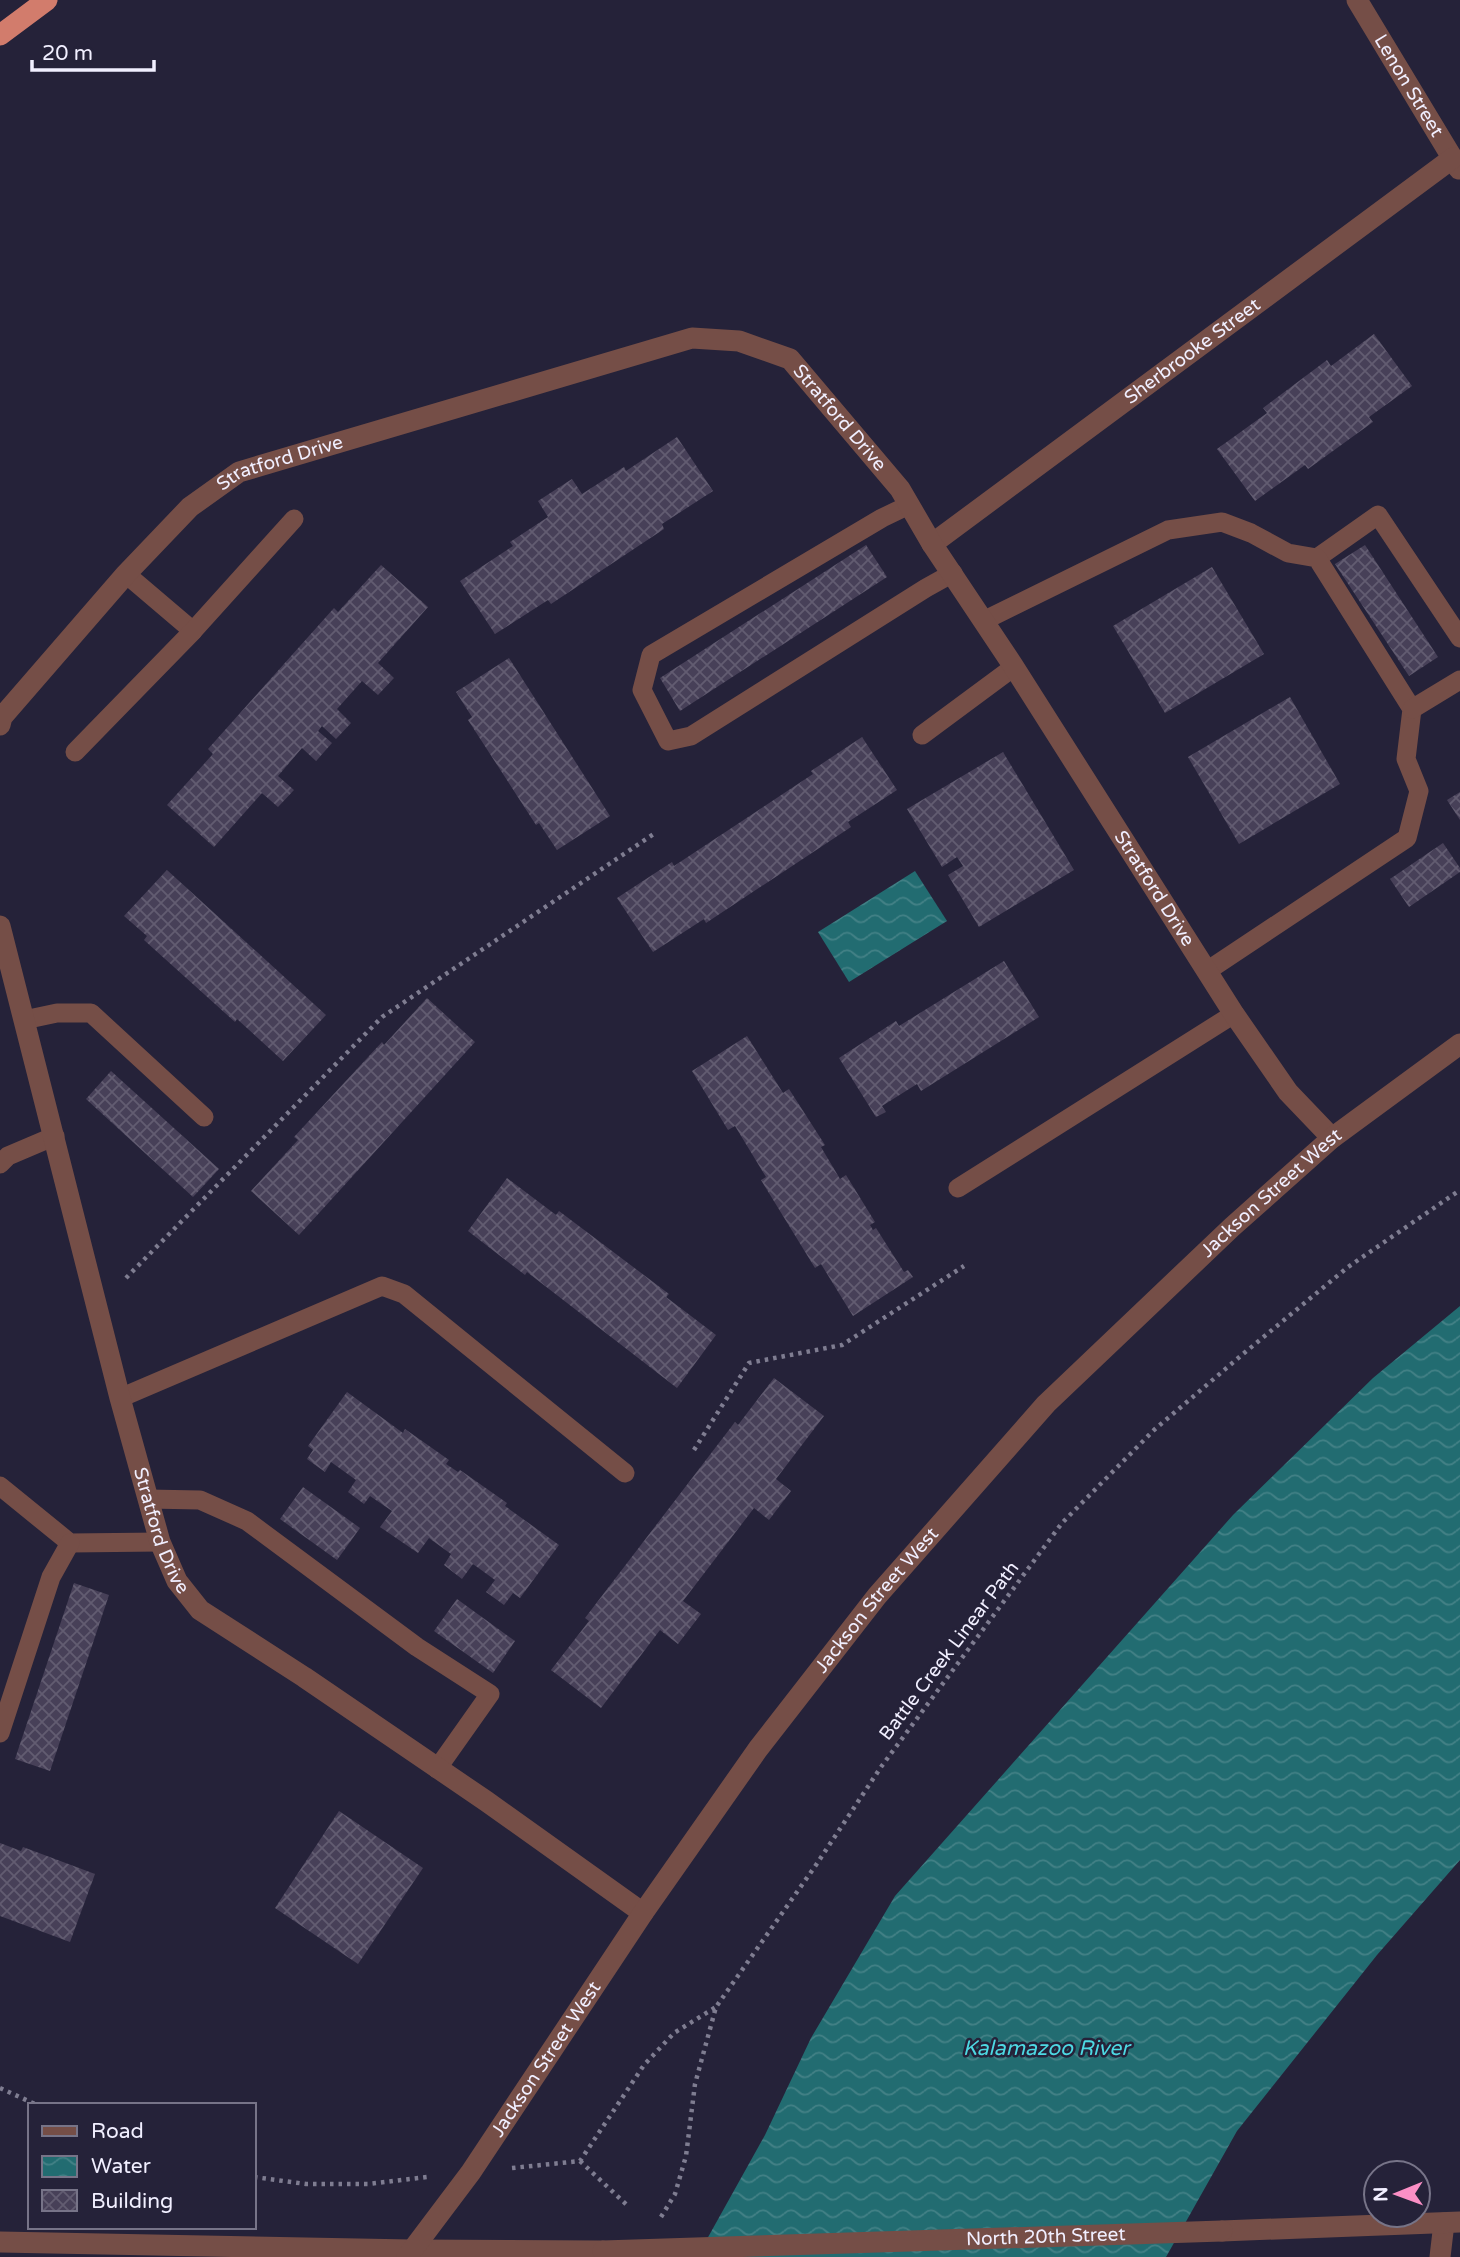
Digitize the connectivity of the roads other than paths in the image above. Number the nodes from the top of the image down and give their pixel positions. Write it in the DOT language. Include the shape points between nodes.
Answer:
graph roads {
  1 [pos="47,0"];
  2 [pos="1357,0"];
  3 [pos="3,27"];
  4 [pos="1456,164"];
  5 [pos="909,505"];
  6 [pos="294,519"];
  7 [pos="932,544"];
  8 [pos="1317,558"];
  9 [pos="953,573"];
  10 [pos="126,574"];
  11 [pos="983,621"];
  12 [pos="193,631"];
  13 [pos="1460,638"];
  14 [pos="1014,667"];
  15 [pos="1460,680"];
  16 [pos="1412,709"];
  17 [pos="0,725"];
  18 [pos="922,735"];
  19 [pos="75,752"];
  20 [pos="0,926"];
  21 [pos="1207,971"];
  22 [pos="1234,1014"];
  23 [pos="24,1020"];
  24 [pos="1460,1044"];
  25 [pos="204,1117"];
  26 [pos="55,1136"];
  27 [pos="1332,1138"];
  28 [pos="0,1164"];
  29 [pos="958,1188"];
  30 [pos="121,1398"];
  31 [pos="625,1473"];
  32 [pos="0,1486"];
  33 [pos="148,1499"];
  34 [pos="160,1542"];
  35 [pos="70,1543"];
  36 [pos="0,1732"];
  37 [pos="437,1769"];
  38 [pos="643,1913"];
  39 [pos="1452,2223"];
  40 [pos="0,2242"];
  41 [pos="409,2254"];
  42 [pos="1440,2257"];
  1 -- 3 [label="highway"];
  2 -- 4 [label="street, Lenon Street"];
  4 -- 7 [label="street, Sherbrooke Street"];
  5 -- 7 [label="street, Stratford Drive"];
  5 -- 9 [label="lane" via="651,655 642,690 668,741 691,736"];
  5 -- 10 [label="street, Stratford Drive" via="790,359 739,341 692,338 239,472 190,507"];
  6 -- 12 [label="lane"];
  7 -- 9 [label="street, Stratford Drive"];
  8 -- 11 [label="lane" via="1289,554 1222,522 1168,530"];
  8 -- 13 [label="lane" via="1378,515"];
  8 -- 16 [label="lane"];
  9 -- 11 [label="street, Stratford Drive"];
  10 -- 12 [label="lane"];
  10 -- 17 [label="street, Stratford Drive" via="2,717"];
  11 -- 14 [label="street, Stratford Drive"];
  12 -- 19 [label="lane"];
  14 -- 18 [label="lane"];
  14 -- 21 [label="street, Stratford Drive"];
  15 -- 16 [label="lane"];
  16 -- 21 [label="lane" via="1406,759 1419,791 1407,838"];
  20 -- 23 [label="street, Stratford Drive"];
  21 -- 22 [label="street, Stratford Drive"];
  22 -- 27 [label="street, Stratford Drive" via="1288,1092"];
  22 -- 29 [label="lane"];
  23 -- 25 [label="lane" via="57,1013 91,1013"];
  23 -- 26 [label="street, Stratford Drive"];
  24 -- 27 [label="street, Jackson Street West"];
  26 -- 28 [label="lane"];
  26 -- 30 [label="street, Stratford Drive"];
  27 -- 38 [label="street, Jackson Street West" via="1046,1404 869,1607 758,1749"];
  30 -- 31 [label="lane" via="382,1286 404,1294"];
  30 -- 33 [label="street, Stratford Drive"];
  32 -- 35 [label="lane"];
  33 -- 34 [label="street, Stratford Drive"];
  33 -- 37 [label="lane" via="200,1500 247,1521 417,1647 490,1694"];
  34 -- 35 [label="lane"];
  34 -- 37 [label="street, Stratford Drive" via="177,1581 200,1610"];
  35 -- 36 [label="lane" via="51,1577"];
  37 -- 38 [label="street, Stratford Drive"];
  38 -- 41 [label="street, Jackson Street West" via="471,2172"];
  39 -- 41 [label="street, North 20th Street, bridge"];
  39 -- 42 [label="street"];
  40 -- 41 [label="street, North 20th Street"];
}
